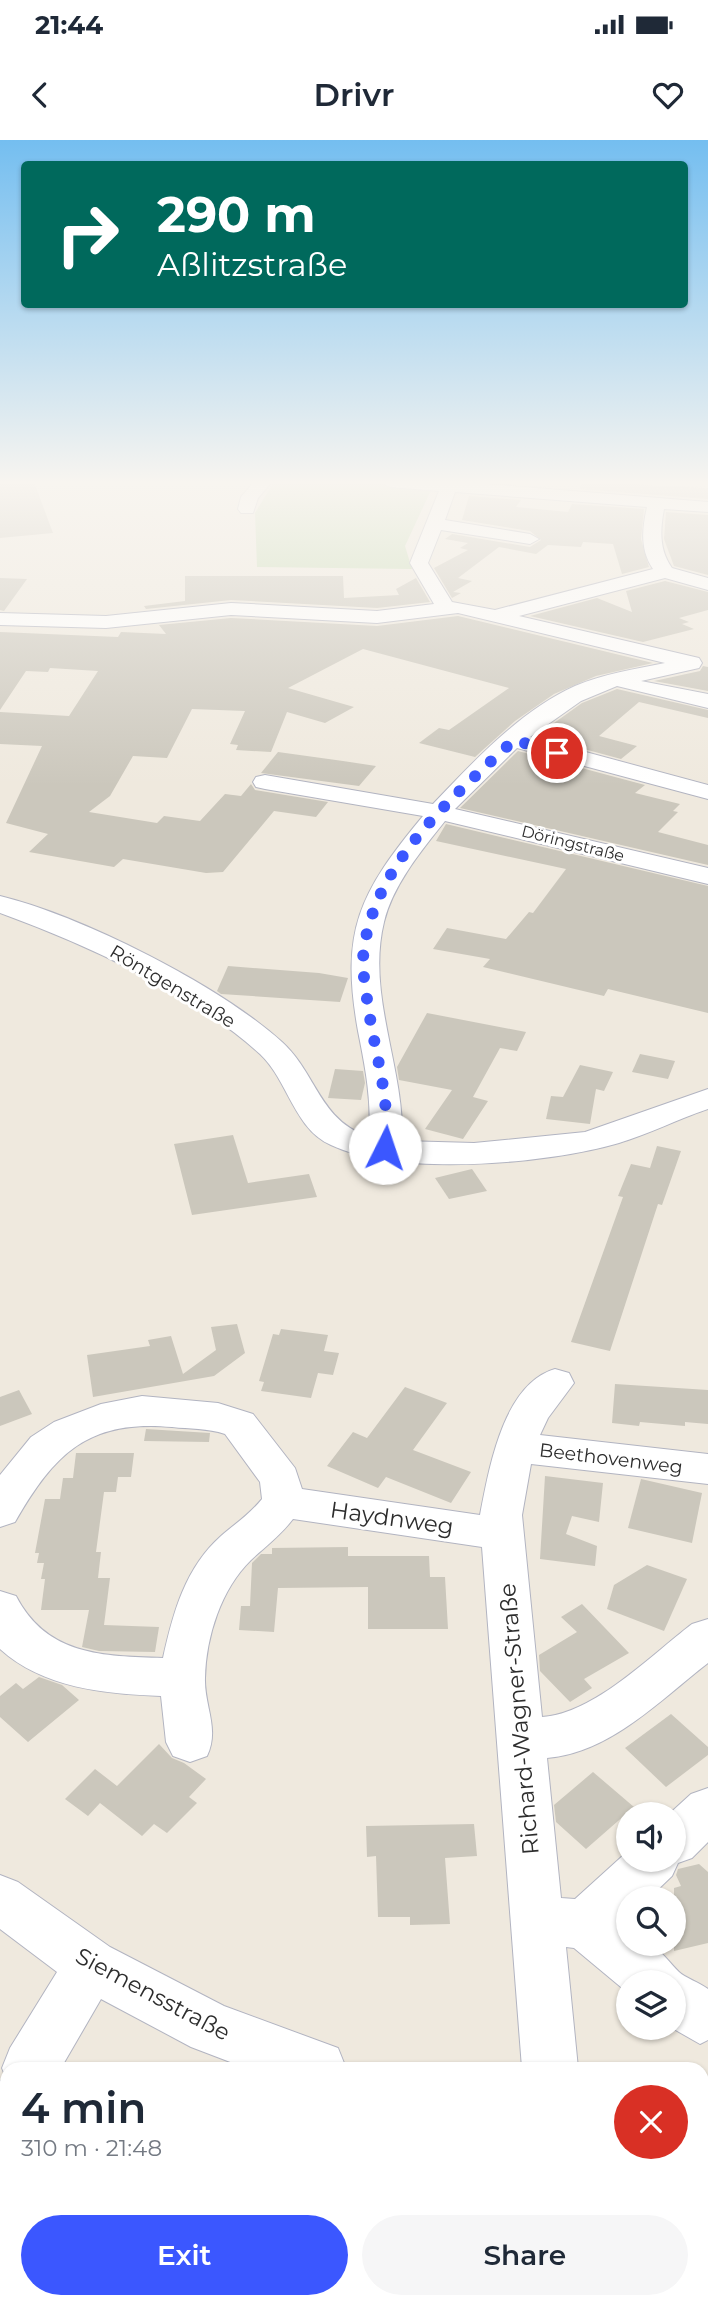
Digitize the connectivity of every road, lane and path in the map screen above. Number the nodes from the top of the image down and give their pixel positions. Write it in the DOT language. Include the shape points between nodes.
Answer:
graph roads {
  1 [pos="429,583"];
  2 [pos="621,583"];
  3 [pos="446,607"];
  4 [pos="498,615"];
  5 [pos="0,619"];
  6 [pos="699,662"];
  7 [pos="616,682"];
  8 [pos="708,701"];
  9 [pos="514,740"];
  10 [pos="265,782"];
  11 [pos="708,792"];
  12 [pos="437,812"];
  13 [pos="708,876"];
  14 [pos="0,904"];
  15 [pos="708,1099"];
  16 [pos="385,1148"];
  17 [pos="555,1383"];
  18 [pos="513,1447"];
  19 [pos="708,1469"];
  20 [pos="283,1502"];
  21 [pos="0,1511"];
  22 [pos="502,1534"];
  23 [pos="0,1609"];
  24 [pos="708,1637"];
  25 [pos="182,1678"];
  26 [pos="522,1739"];
  27 [pos="190,1742"];
  28 [pos="708,1810"];
  29 [pos="686,1831"];
  30 [pos="636,1872"];
  31 [pos="0,1899"];
  32 [pos="561,1922"];
  33 [pos="91,1965"];
  34 [pos="637,1970"];
  35 [pos="34,2062"];
  36 [pos="302,2062"];
  37 [pos="550,2062"];
  1 -- 3 [label="street"];
  2 -- 4 [label="street"];
  3 -- 4 [label="street"];
  3 -- 5 [label="street" via="377,617 231,609 106,622"];
  4 -- 6 [label="street"];
  6 -- 7 [label="street"];
  7 -- 8 [label="street"];
  7 -- 9 [label="street" via="573,696"];
  9 -- 11 [label="street"];
  9 -- 12 [label="street"];
  10 -- 12 [label="street, Döringstraße"];
  12 -- 13 [label="street, Döringstraße"];
  12 -- 16 [label="street" via="397,866 371,918 364,950 388,1120"];
  14 -- 16 [label="street, Röntgenstraße" via="116,949 191,991 277,1054 325,1126 341,1138"];
  15 -- 16 [label="street, Röntgenstraße" via="583,1142 486,1150"];
  17 -- 18 [label="street, Richard-Wagner-Straße" via="527,1414"];
  18 -- 19 [label="street, Beethovenweg"];
  18 -- 22 [label="street, Richard-Wagner-Straße"];
  20 -- 21 [label="street" via="280,1479 239,1424 218,1417 142,1410 115,1414 68,1432 45,1447 24,1470"];
  20 -- 22 [label="street, Haydnweg"];
  20 -- 25 [label="street" via="263,1528 216,1571 196,1606"];
  22 -- 26 [label="street, Richard-Wagner-Straße"];
  23 -- 25 [label="street" via="13,1633 38,1653 121,1676"];
  24 -- 26 [label="street" via="605,1717 565,1736"];
  25 -- 27 [label="street"];
  26 -- 32 [label="street, Richard-Wagner-Straße"];
  28 -- 29 [label="street"];
  30 -- 32 [label="street"];
  31 -- 33 [label="street, Siemensstraße"];
  32 -- 34 [label="street"];
  32 -- 37 [label="street, Richard-Wagner-Straße"];
  33 -- 35 [label="street"];
  33 -- 36 [label="street, Siemensstraße" via="210,2028"];
}
